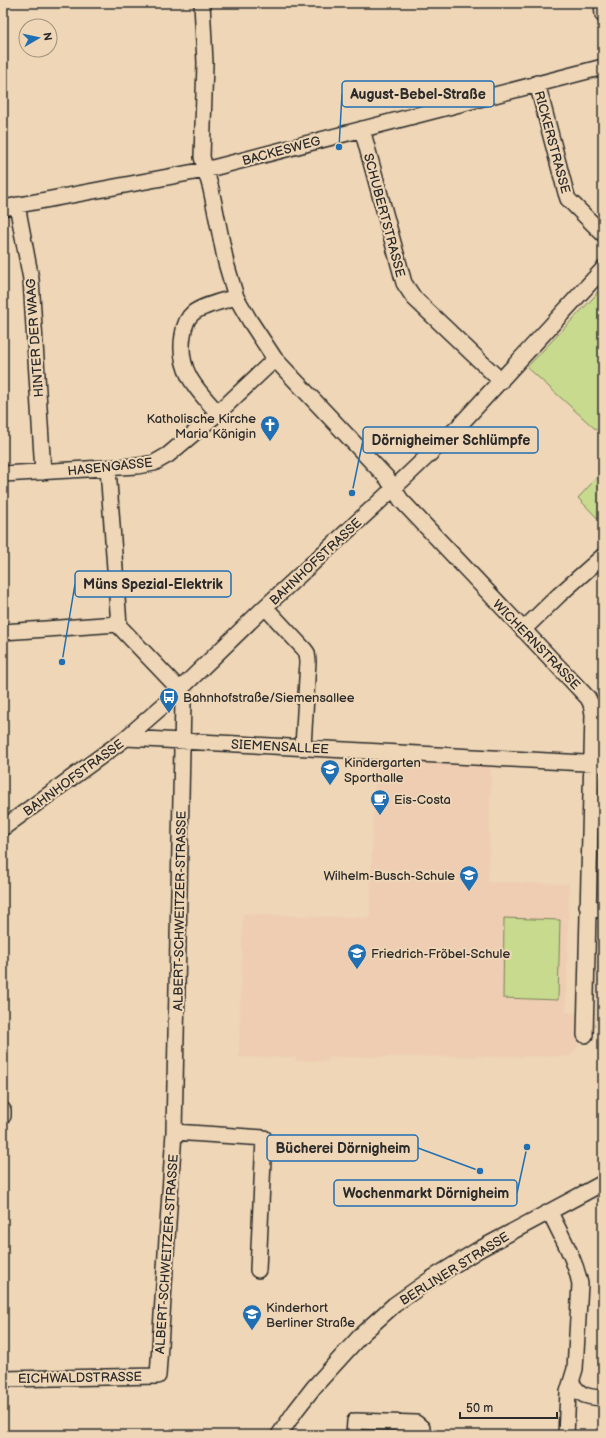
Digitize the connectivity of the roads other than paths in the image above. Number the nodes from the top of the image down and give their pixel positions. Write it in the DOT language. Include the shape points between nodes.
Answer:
graph roads {
  1 [pos="202,3"];
  2 [pos="602,3"];
  3 [pos="603,15"];
  4 [pos="603,67"];
  5 [pos="537,83"];
  6 [pos="362,129"];
  7 [pos="205,170"];
  8 [pos="10,207"];
  9 [pos="603,234"];
  10 [pos="603,269"];
  11 [pos="236,297"];
  12 [pos="275,359"];
  13 [pos="501,381"];
  14 [pos="218,413"];
  15 [pos="108,468"];
  16 [pos="43,472"];
  17 [pos="3,474"];
  18 [pos="393,489"];
  19 [pos="603,556"];
  20 [pos="265,607"];
  21 [pos="118,624"];
  22 [pos="523,630"];
  23 [pos="3,632"];
  24 [pos="180,690"];
  25 [pos="126,738"];
  26 [pos="182,741"];
  27 [pos="303,747"];
  28 [pos="597,763"];
  29 [pos="3,828"];
  30 [pos="588,906"];
  31 [pos="603,911"];
  32 [pos="585,1035"];
  33 [pos="3,1110"];
  34 [pos="3,1116"];
  35 [pos="174,1132"];
  36 [pos="603,1183"];
  37 [pos="550,1212"];
  38 [pos="258,1270"];
  39 [pos="158,1376"];
  40 [pos="3,1379"];
  41 [pos="571,1382"];
  42 [pos="603,1398"];
  43 [pos="279,1435"];
  44 [pos="354,1435"];
  45 [pos="422,1435"];
  46 [pos="566,1435"];
  1 -- 7 [label="street, WICHERNSTRASSE" via="202,157"];
  2 -- 3 [label="street"];
  4 -- 5 [label="street, BACKESWEG"];
  5 -- 6 [label="street, BACKESWEG"];
  5 -- 9 [label="street, RICKERSTRASSE" via="568,199"];
  6 -- 7 [label="street, BACKESWEG"];
  6 -- 13 [label="street, SCHUBERTSTRASSE" via="404,283 414,298"];
  7 -- 8 [label="street, BACKESWEG"];
  7 -- 11 [label="street, WICHERNSTRASSE"];
  8 -- 16 [label="street, HINTER DER WAAG" via="31,279"];
  10 -- 13 [label="street, BAHNHOFSTRASSE"];
  11 -- 12 [label="street, WICHERNSTRASSE"];
  11 -- 14 [label="street" via="194,312 189,317 183,334 183,361 187,375"];
  12 -- 14 [label="street, HASENGASSE"];
  12 -- 18 [label="street, WICHERNSTRASSE" via="386,478"];
  13 -- 18 [label="street, BAHNHOFSTRASSE" via="458,427"];
  14 -- 15 [label="street, HASENGASSE" via="160,460 147,465"];
  15 -- 16 [label="street, HASENGASSE"];
  15 -- 21 [label="street"];
  16 -- 17 [label="street, HASENGASSE"];
  18 -- 20 [label="street, BAHNHOFSTRASSE"];
  18 -- 22 [label="street, WICHERNSTRASSE"];
  19 -- 22 [label="street"];
  20 -- 24 [label="street, BAHNHOFSTRASSE"];
  20 -- 27 [label="street" via="307,653"];
  21 -- 23 [label="street"];
  21 -- 24 [label="street"];
  22 -- 28 [label="street, WICHERNSTRASSE" via="588,698 593,714"];
  24 -- 25 [label="street, BAHNHOFSTRASSE"];
  24 -- 26 [label="street, ALBERT-SCHWEITZER-STRASSE" via="183,701"];
  25 -- 26 [label="street, SIEMENSALLEE"];
  25 -- 29 [label="street, BAHNHOFSTRASSE"];
  26 -- 27 [label="street, SIEMENSALLEE"];
  26 -- 35 [label="street, ALBERT-SCHWEITZER-STRASSE"];
  27 -- 28 [label="street, SIEMENSALLEE"];
  28 -- 30 [label="street, WICHERNSTRASSE"];
  30 -- 31 [label="street"];
  30 -- 32 [label="street, WICHERNSTRASSE"];
  33 -- 34 [label="street"];
  35 -- 38 [label="street" via="264,1138"];
  35 -- 39 [label="street, ALBERT-SCHWEITZER-STRASSE"];
  36 -- 37 [label="street, BERLINER STRASSE"];
  37 -- 41 [label="street" via="572,1258 580,1284 575,1369"];
  37 -- 43 [label="street, BERLINER STRASSE" via="478,1250 394,1305 363,1333 314,1387"];
  39 -- 40 [label="street, EICHWALDSTRASSE"];
  41 -- 42 [label="street" via="584,1396"];
  41 -- 46 [label="street" via="568,1392"];
  44 -- 45 [label="street" via="355,1422 416,1423 422,1428"];
}
